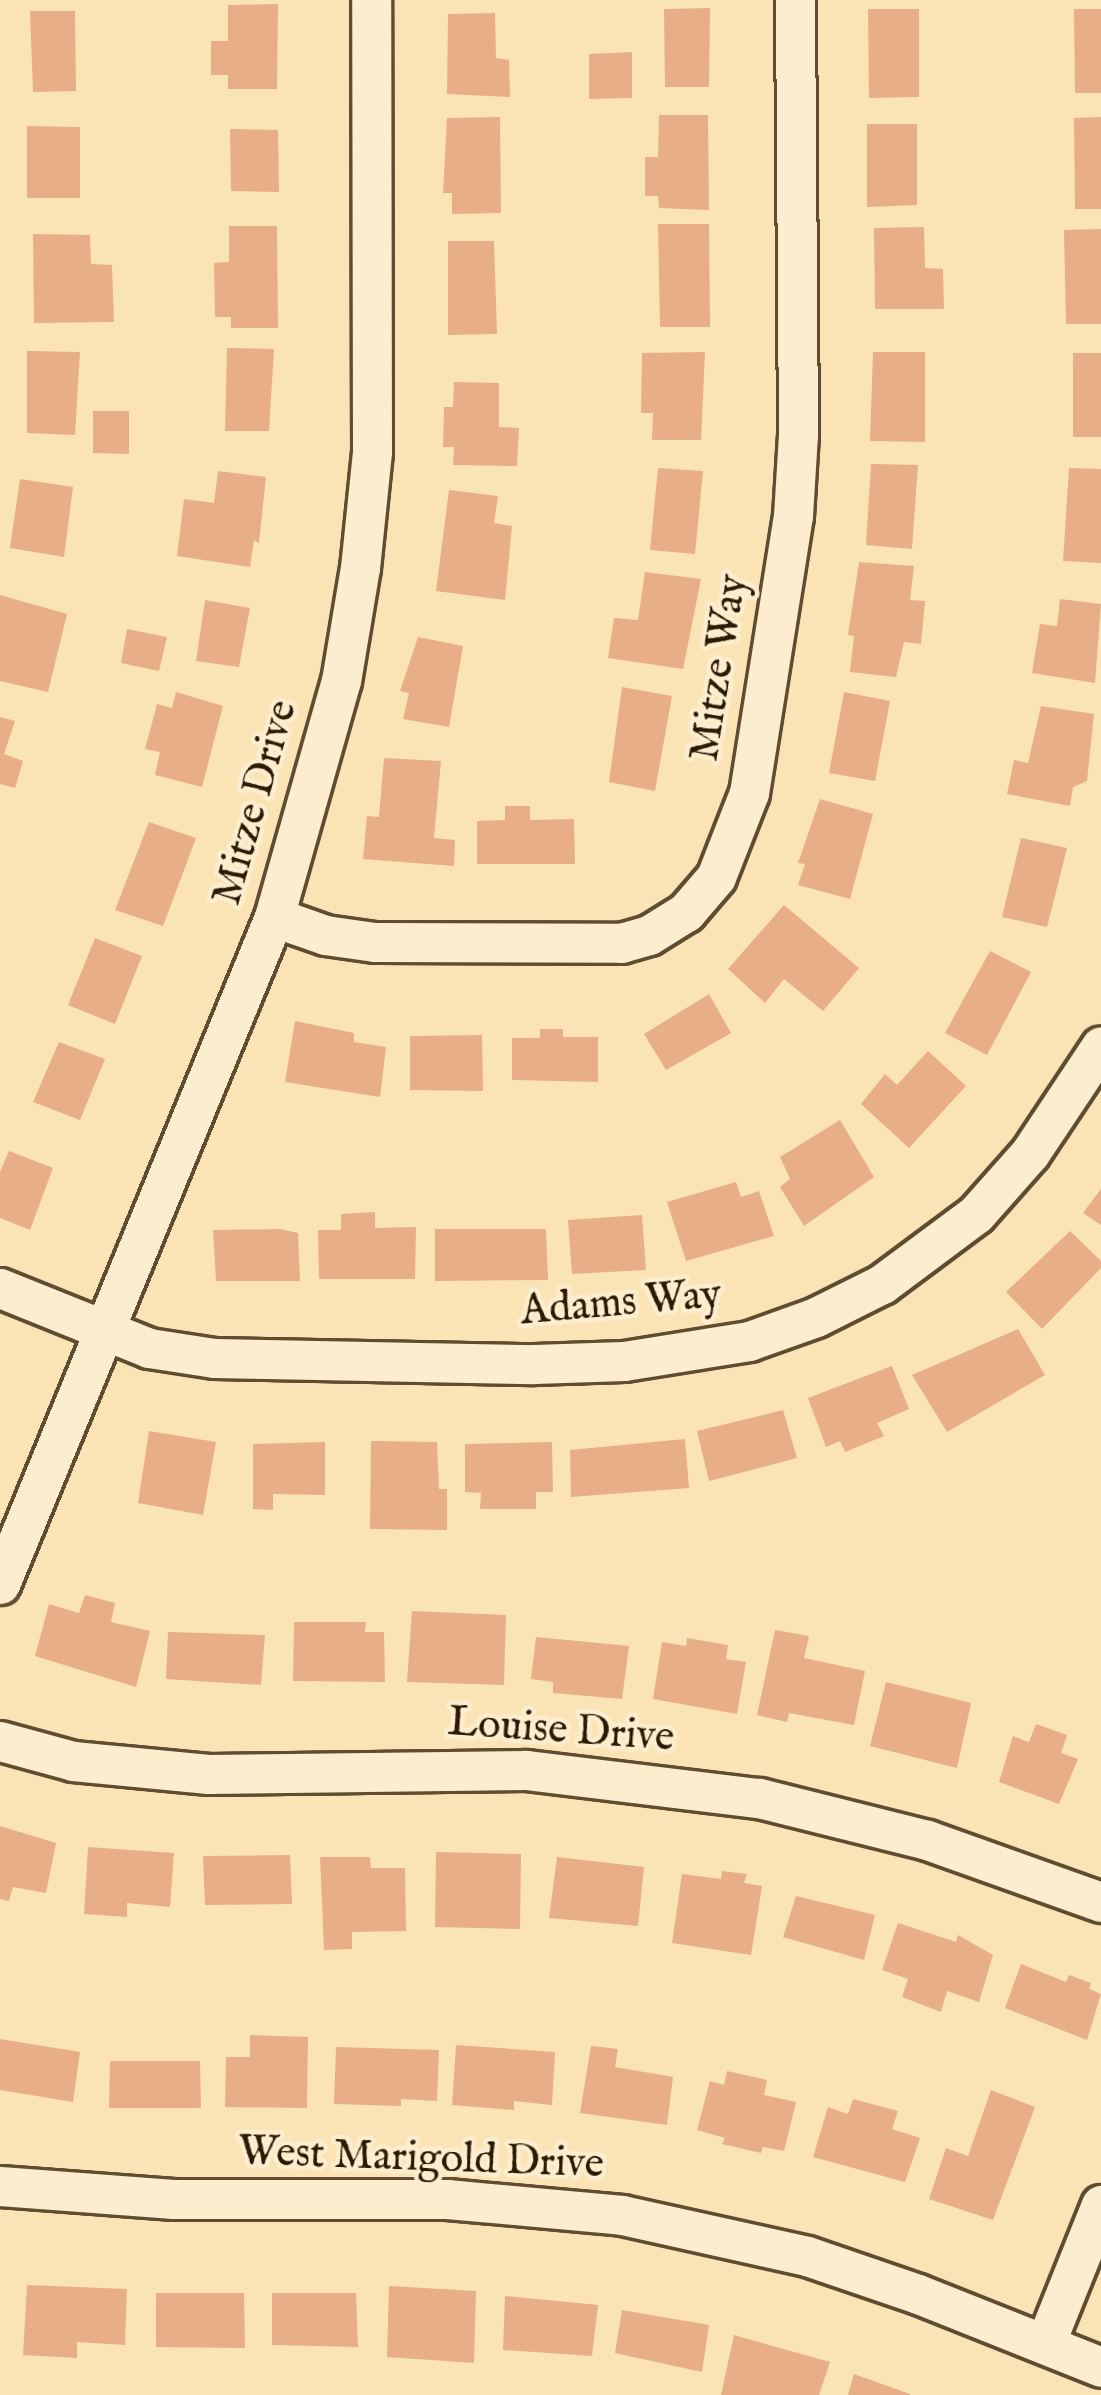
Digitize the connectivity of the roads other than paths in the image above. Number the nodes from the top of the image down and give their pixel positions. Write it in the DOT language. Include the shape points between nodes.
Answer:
graph roads {
  1 [pos="371,0"];
  2 [pos="795,0"];
  3 [pos="274,917"];
  4 [pos="1101,1046"];
  5 [pos="0,1288"];
  6 [pos="104,1332"];
  7 [pos="0,1583"];
  8 [pos="0,1741"];
  9 [pos="1101,1902"];
  10 [pos="0,2186"];
  11 [pos="1101,2204"];
  12 [pos="1045,2344"];
  13 [pos="1101,2367"];
  1 -- 3 [label="street, Mitze Drive" via="372,452 360,568 320,766"];
  2 -- 3 [label="street, Mitze Way" via="793,516 749,793 722,866 686,912 620,943 375,942"];
  3 -- 6 [label="street, Mitze Drive"];
  4 -- 6 [label="street, Adams Way" via="1030,1153 976,1214 882,1284 749,1341 624,1360 512,1363 214,1358"];
  5 -- 6 [label="street, Adams Way"];
  6 -- 7 [label="street, Mitze Drive"];
  8 -- 9 [label="street, Louise Drive" via="73,1761 208,1774 526,1770 759,1798 927,1840"];
  10 -- 12 [label="street, West Marigold Drive" via="174,2198 447,2199 622,2215 808,2257"];
  11 -- 12 [label="street"];
  12 -- 13 [label="street, West Marigold Drive"];
}
